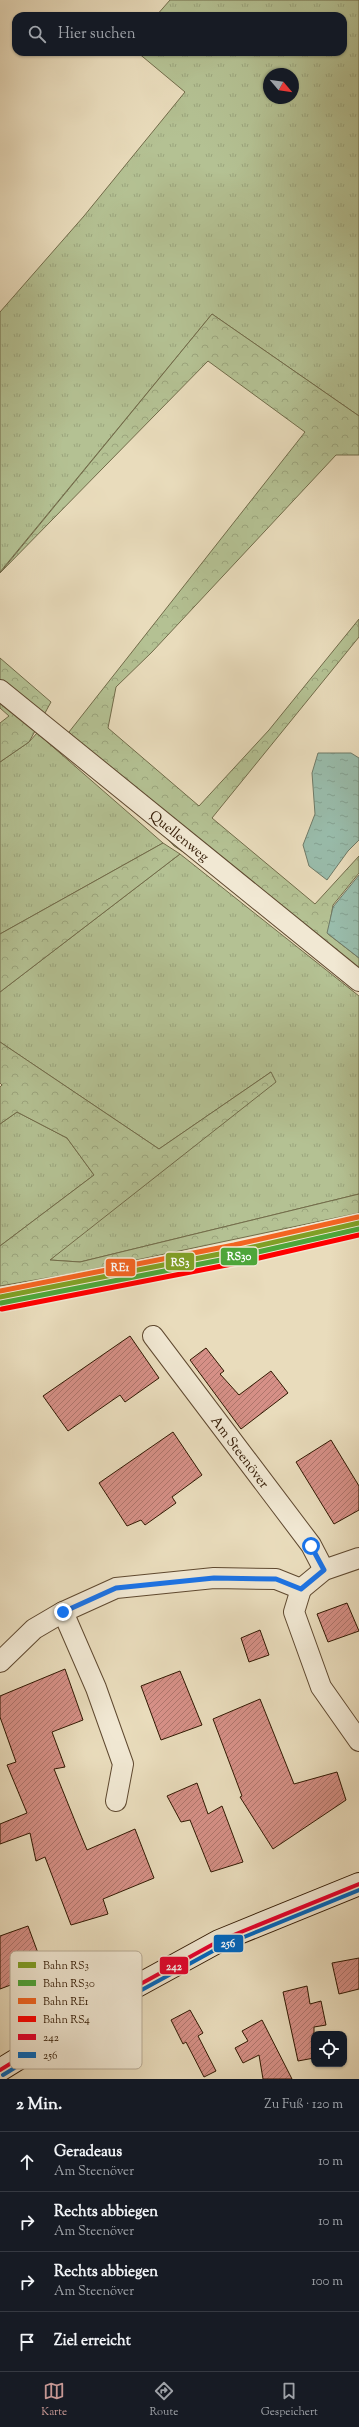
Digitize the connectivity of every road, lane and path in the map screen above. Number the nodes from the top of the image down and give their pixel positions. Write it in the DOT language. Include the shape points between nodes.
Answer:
graph roads {
  1 [pos="0,690"];
  2 [pos="359,981"];
  3 [pos="153,1336"];
  4 [pos="359,1558"];
  5 [pos="324,1570"];
  6 [pos="301,1589"];
  7 [pos="63,1612"];
  8 [pos="0,1662"];
  9 [pos="359,1741"];
  10 [pos="116,1801"];
  11 [pos="359,1884"];
  12 [pos="142,1985"];
  13 [pos="10,2064"];
  14 [pos="0,2070"];
  15 [pos="6,2079"];
  1 -- 2 [label="street, Quellenweg"];
  3 -- 5 [label="street, Am Steenöver" via="311,1546"];
  4 -- 5 [label="street"];
  5 -- 6 [label="street"];
  6 -- 7 [label="street" via="276,1579 214,1578 116,1588"];
  6 -- 9 [label="street" via="294,1612 321,1687"];
  7 -- 8 [label="street" via="34,1629"];
  7 -- 10 [label="street" via="96,1688 123,1764"];
  11 -- 12 [label="main road" via="219,1941"];
  13 -- 14 [label="main road"];
  14 -- 15 [label="street"];
}
